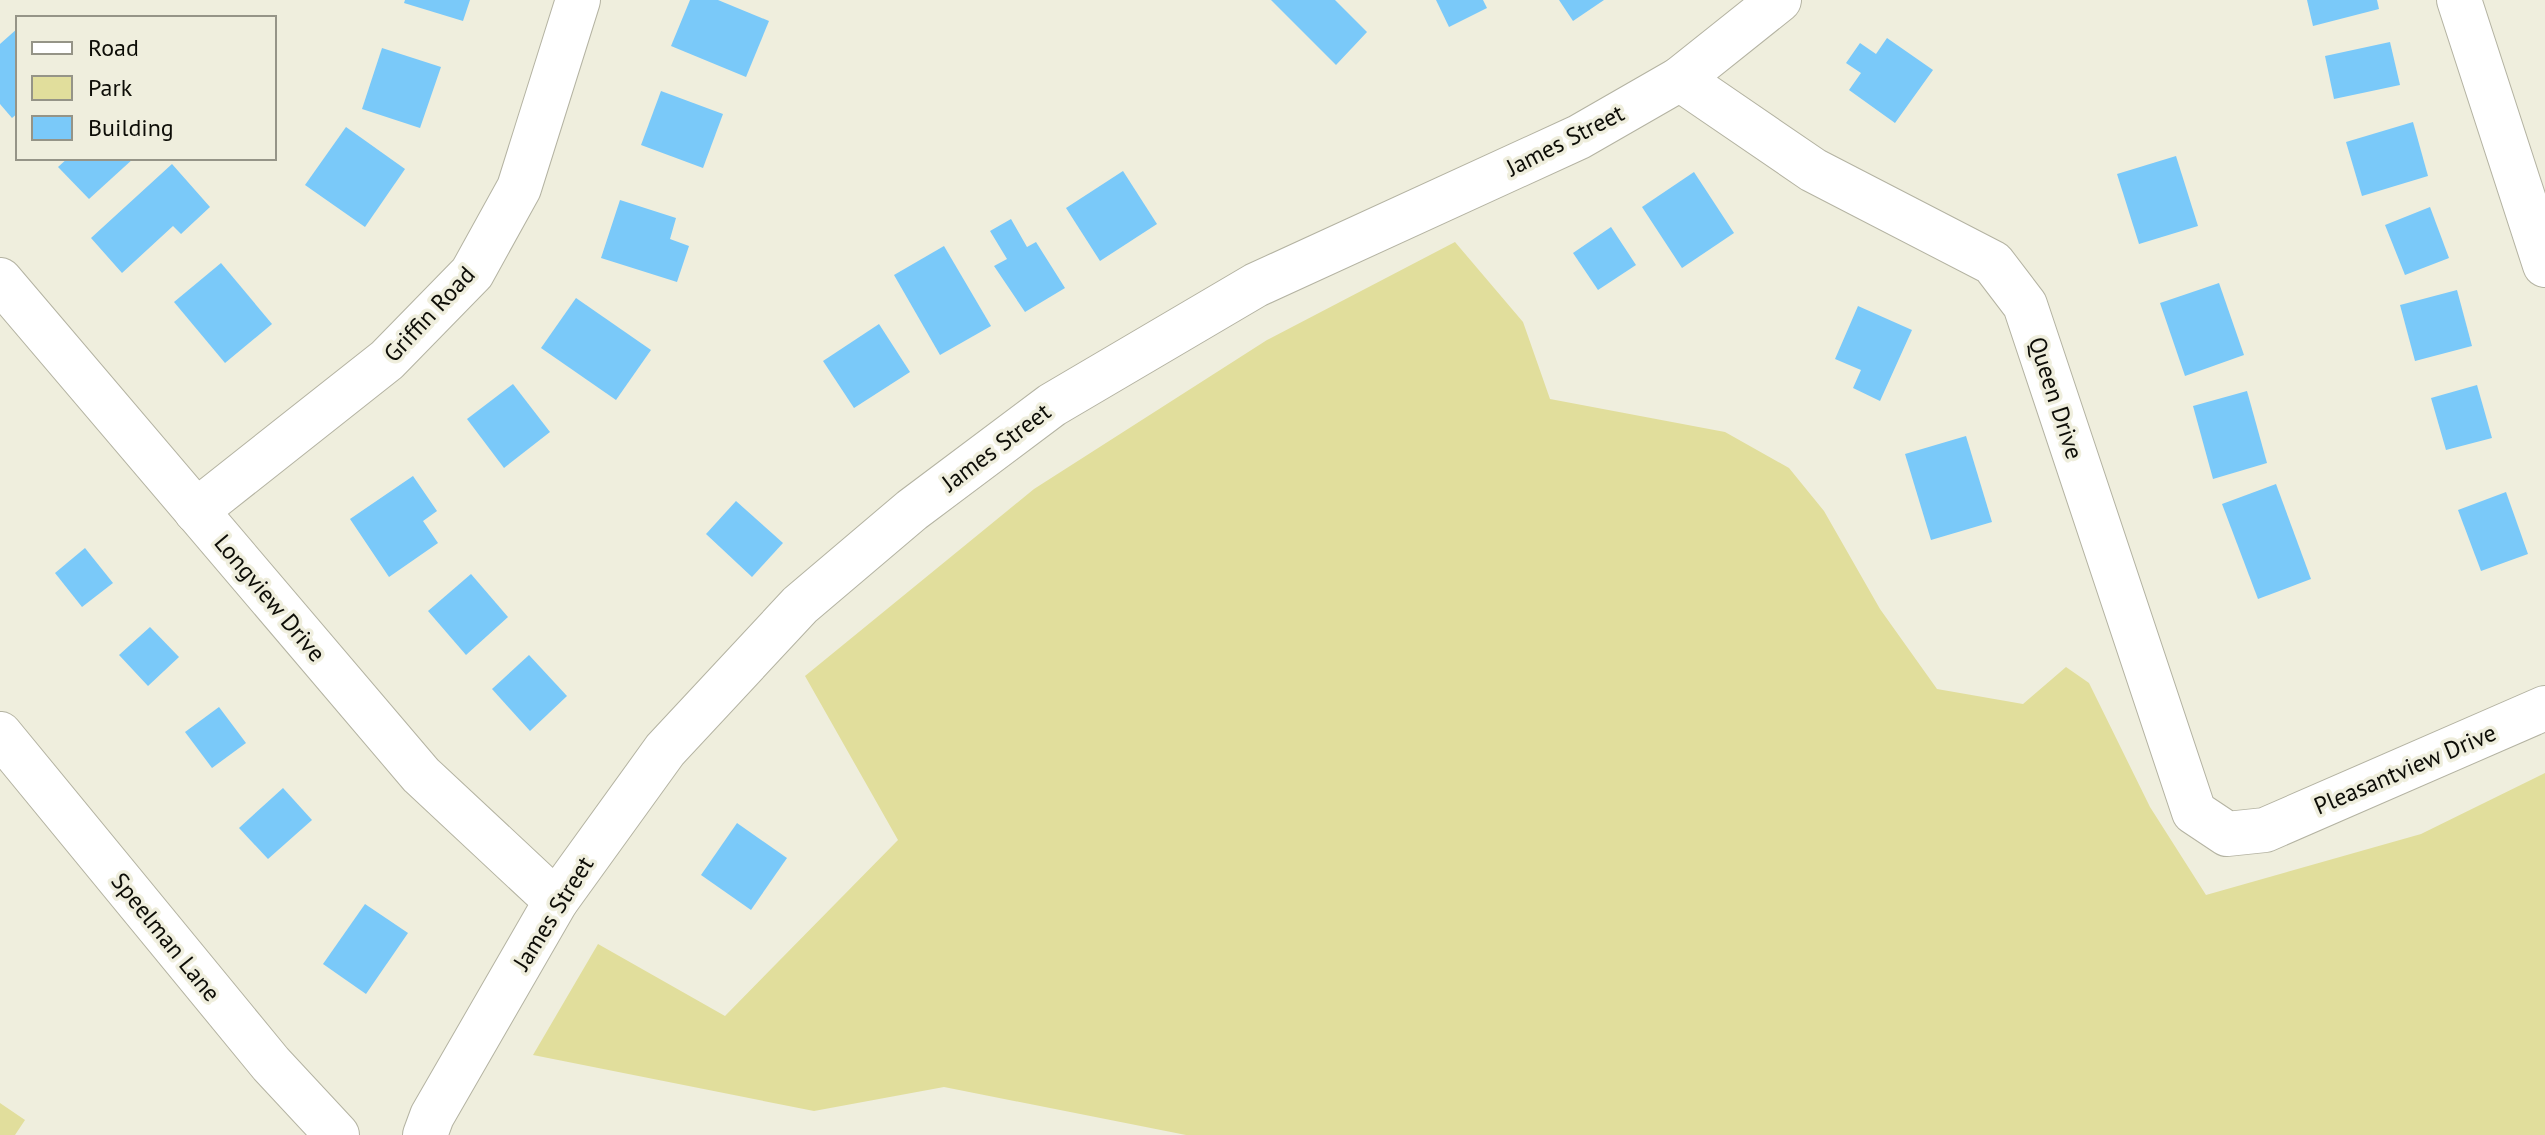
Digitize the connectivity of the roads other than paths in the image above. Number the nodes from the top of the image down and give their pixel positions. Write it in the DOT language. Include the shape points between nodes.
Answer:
graph roads {
  1 [pos="578,0"];
  2 [pos="1779,0"];
  3 [pos="2459,0"];
  4 [pos="1680,79"];
  5 [pos="2545,265"];
  6 [pos="0,280"];
  7 [pos="196,511"];
  8 [pos="2545,708"];
  9 [pos="0,734"];
  10 [pos="2265,830"];
  11 [pos="556,901"];
  12 [pos="337,1135"];
  13 [pos="425,1135"];
  1 -- 7 [label="street, Griffin Road" via="519,188 472,273 387,360"];
  2 -- 4 [label="street, James Street"];
  3 -- 5 [label="street"];
  4 -- 10 [label="street, Queen Drive" via="1813,170 1993,263 2025,305 2194,812 2227,834"];
  4 -- 11 [label="street, James Street" via="1579,137 1256,285 1052,405 912,510 800,605 665,750"];
  6 -- 7 [label="street, Longview Drive"];
  7 -- 11 [label="street, Longview Drive" via="421,775"];
  8 -- 10 [label="street, Pleasantview Drive"];
  9 -- 12 [label="street, Speelman Lane" via="271,1064"];
  11 -- 13 [label="street, James Street"];
}
